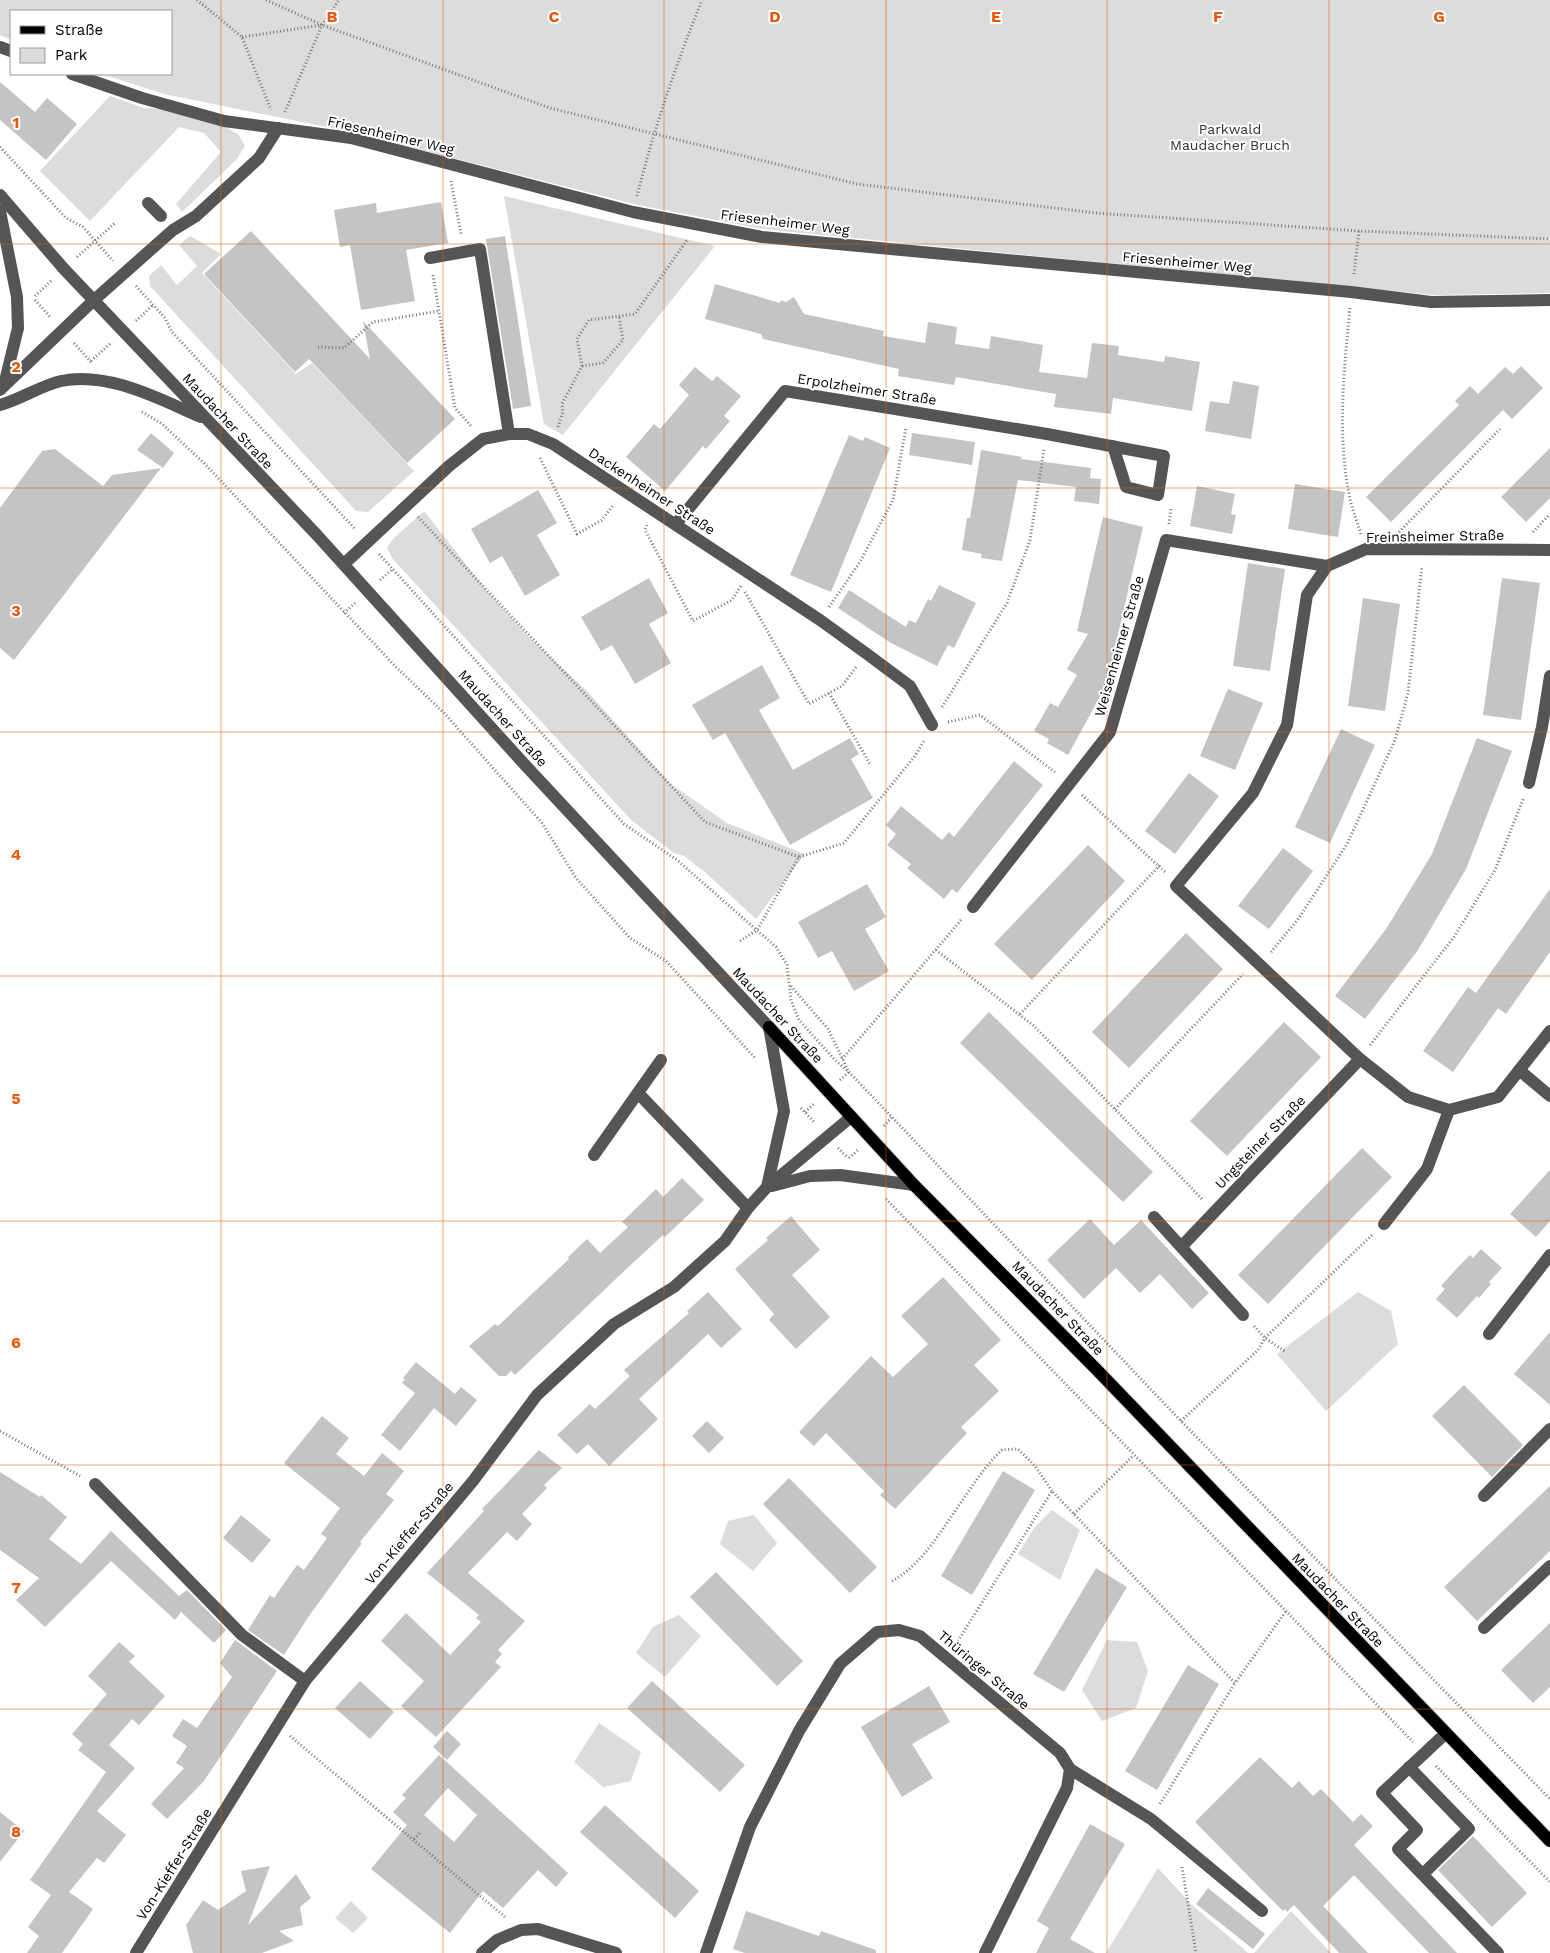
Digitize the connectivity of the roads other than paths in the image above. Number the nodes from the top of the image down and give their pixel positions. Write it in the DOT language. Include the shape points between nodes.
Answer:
graph roads {
  1 [pos="75,75"];
  2 [pos="278,128"];
  3 [pos="0,195"];
  4 [pos="148,203"];
  5 [pos="0,211"];
  6 [pos="161,216"];
  7 [pos="430,258"];
  8 [pos="94,300"];
  9 [pos="1550,300"];
  10 [pos="2,388"];
  11 [pos="0,405"];
  12 [pos="205,419"];
  13 [pos="509,434"];
  14 [pos="1113,446"];
  15 [pos="676,524"];
  16 [pos="1550,550"];
  17 [pos="344,564"];
  18 [pos="1327,566"];
  19 [pos="1550,676"];
  20 [pos="932,725"];
  21 [pos="1529,783"];
  22 [pos="973,907"];
  23 [pos="769,1027"];
  24 [pos="1550,1032"];
  25 [pos="1360,1059"];
  26 [pos="661,1060"];
  27 [pos="1519,1070"];
  28 [pos="638,1093"];
  29 [pos="1550,1096"];
  30 [pos="1449,1110"];
  31 [pos="851,1117"];
  32 [pos="594,1155"];
  33 [pos="914,1185"];
  34 [pos="767,1187"];
  35 [pos="748,1208"];
  36 [pos="1154,1216"];
  37 [pos="1384,1224"];
  38 [pos="1182,1246"];
  39 [pos="1550,1254"];
  40 [pos="1243,1315"];
  41 [pos="1489,1334"];
  42 [pos="1550,1429"];
  43 [pos="95,1484"];
  44 [pos="1484,1496"];
  45 [pos="1550,1566"];
  46 [pos="1484,1628"];
  47 [pos="305,1681"];
  48 [pos="1445,1734"];
  49 [pos="1409,1767"];
  50 [pos="1070,1768"];
  51 [pos="1550,1842"];
  52 [pos="1423,1874"];
  53 [pos="1262,1911"];
  54 [pos="136,1953"];
  55 [pos="482,1953"];
  56 [pos="616,1953"];
  57 [pos="706,1953"];
  58 [pos="985,1953"];
  59 [pos="1498,1953"];
  1 -- 2 [label="street, Friesenheimer Weg" via="142,98 224,120"];
  2 -- 8 [label="street" via="259,158 196,216 174,230"];
  2 -- 9 [label="street, Friesenheimer Weg" via="351,138 633,212 762,237 1431,302"];
  3 -- 8 [label="street, Maudacher Straße"];
  4 -- 6 [label="street"];
  5 -- 10 [label="street" via="17,297 18,328"];
  7 -- 13 [label="street" via="480,249"];
  8 -- 10 [label="street"];
  8 -- 12 [label="street, Maudacher Straße"];
  11 -- 12 [label="street" via="77,378 144,393"];
  12 -- 17 [label="street, Maudacher Straße"];
  13 -- 15 [label="street, Dackenheimer Straße" via="528,434 550,442"];
  13 -- 17 [label="street, Dackenheimer Straße" via="483,439 449,466"];
  14 -- 14 [label="street, Erpolzheimer Straße" via="1164,456 1158,495 1126,487"];
  14 -- 15 [label="street, Erpolzheimer Straße" via="785,391"];
  15 -- 20 [label="street, Dackenheimer Straße" via="820,620 910,686"];
  16 -- 18 [label="street, Freinsheimer Straße" via="1366,548"];
  17 -- 23 [label="street, Maudacher Straße" via="526,766"];
  18 -- 22 [label="street, Weisenheimer Straße" via="1166,540 1110,732"];
  18 -- 25 [label="street" via="1307,596 1287,726 1253,793 1176,886"];
  19 -- 21 [label="street"];
  23 -- 31 [label="main road, Maudacher Straße"];
  23 -- 34 [label="street, Von-Kieffer-Straße" via="784,1111"];
  24 -- 27 [label="street"];
  25 -- 30 [label="street" via="1408,1098"];
  25 -- 38 [label="street, Ungsteiner Straße"];
  26 -- 28 [label="street"];
  27 -- 29 [label="street"];
  27 -- 30 [label="street" via="1498,1097"];
  28 -- 32 [label="street"];
  28 -- 35 [label="street"];
  30 -- 37 [label="street" via="1427,1169"];
  31 -- 33 [label="main road, Maudacher Straße"];
  31 -- 34 [label="street, Von-Kieffer-Straße"];
  33 -- 34 [label="street" via="840,1175 810,1176"];
  33 -- 48 [label="main road, Maudacher Straße" via="1099,1372"];
  34 -- 35 [label="street, Von-Kieffer-Straße"];
  35 -- 47 [label="street, Von-Kieffer-Straße" via="725,1241 674,1287 614,1324 537,1395 473,1481"];
  36 -- 38 [label="street"];
  38 -- 40 [label="street"];
  39 -- 41 [label="street"];
  42 -- 44 [label="street"];
  43 -- 47 [label="street" via="242,1635"];
  45 -- 46 [label="street"];
  47 -- 54 [label="street, Von-Kieffer-Straße"];
  48 -- 49 [label="street"];
  48 -- 51 [label="main road, Maudacher Straße"];
  49 -- 52 [label="street" via="1382,1793 1417,1830 1398,1848"];
  49 -- 52 [label="street" via="1470,1829"];
  50 -- 53 [label="street, Thüringer Straße" via="1151,1819"];
  50 -- 57 [label="street, Thüringer Straße" via="1060,1754 920,1636 899,1630 876,1632 840,1664 799,1731 750,1827"];
  50 -- 58 [label="street" via="1068,1788"];
  52 -- 59 [label="street"];
  55 -- 56 [label="street" via="497,1940 521,1930 538,1929"];
}
